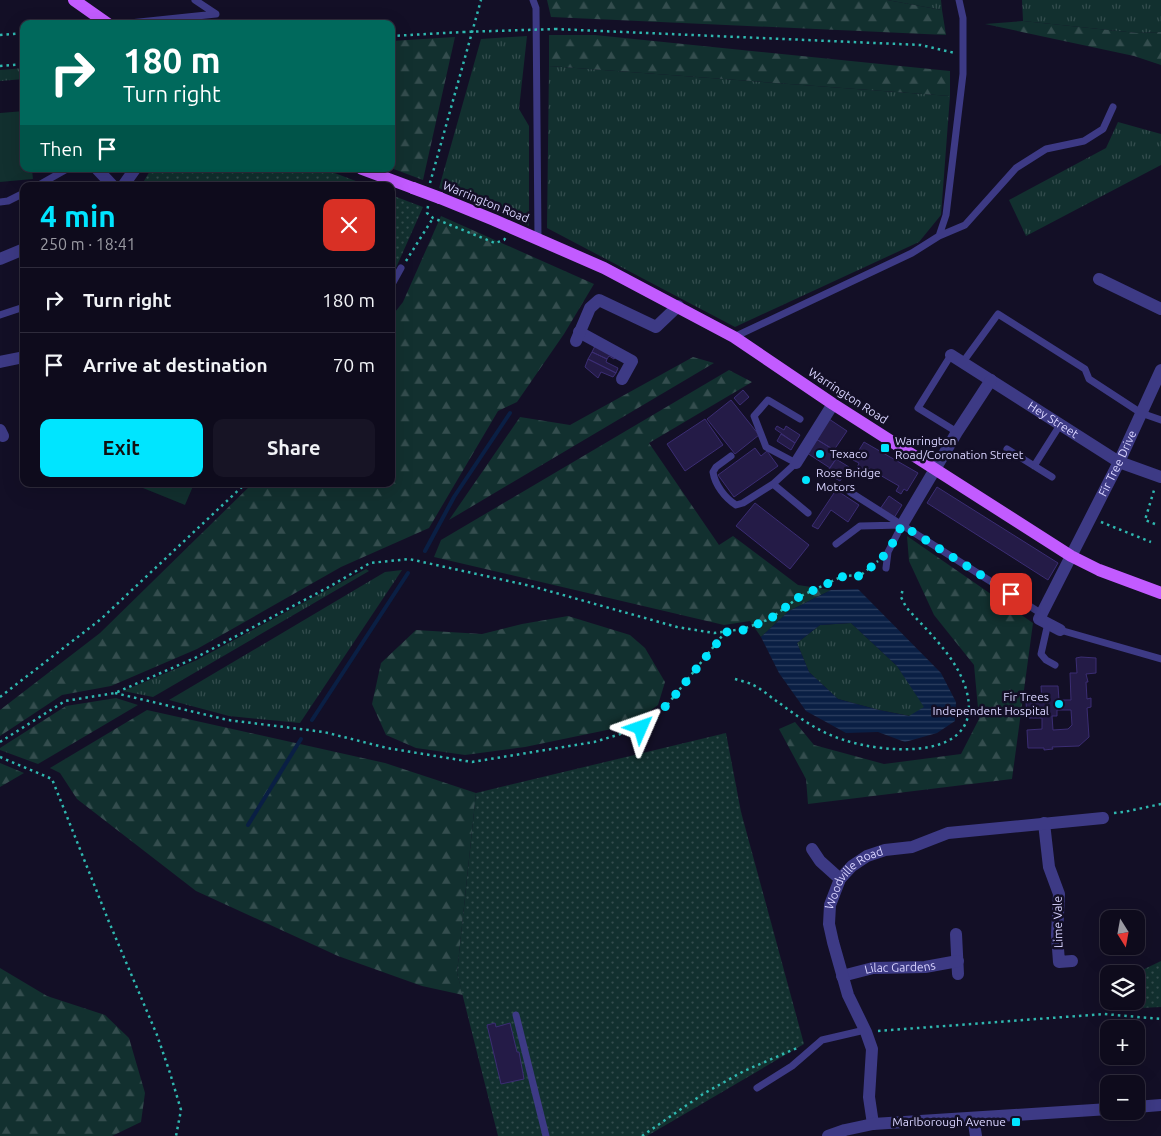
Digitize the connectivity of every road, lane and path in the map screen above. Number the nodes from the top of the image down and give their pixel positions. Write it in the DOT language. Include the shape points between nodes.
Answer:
graph roads {
  1 [pos="74,0"];
  2 [pos="195,0"];
  3 [pos="481,0"];
  4 [pos="533,0"];
  5 [pos="959,0"];
  6 [pos="102,20"];
  7 [pos="158,20"];
  8 [pos="20,33"];
  9 [pos="0,35"];
  10 [pos="395,36"];
  11 [pos="963,54"];
  12 [pos="20,64"];
  13 [pos="0,66"];
  14 [pos="1112,107"];
  15 [pos="62,172"];
  16 [pos="100,172"];
  17 [pos="370,172"];
  18 [pos="44,182"];
  19 [pos="109,182"];
  20 [pos="430,188"];
  21 [pos="20,195"];
  22 [pos="0,202"];
  23 [pos="428,205"];
  24 [pos="433,218"];
  25 [pos="513,228"];
  26 [pos="939,236"];
  27 [pos="538,239"];
  28 [pos="20,251"];
  29 [pos="0,259"];
  30 [pos="401,268"];
  31 [pos="395,279"];
  32 [pos="1099,280"];
  33 [pos="678,306"];
  34 [pos="20,308"];
  35 [pos="1161,309"];
  36 [pos="0,316"];
  37 [pos="734,337"];
  38 [pos="951,355"];
  39 [pos="20,358"];
  40 [pos="0,362"];
  41 [pos="963,362"];
  42 [pos="1161,370"];
  43 [pos="622,379"];
  44 [pos="991,380"];
  45 [pos="834,404"];
  46 [pos="1141,413"];
  47 [pos="800,419"];
  48 [pos="1161,420"];
  49 [pos="1060,425"];
  50 [pos="958,432"];
  51 [pos="1008,448"];
  52 [pos="731,456"];
  53 [pos="1119,462"];
  54 [pos="796,463"];
  55 [pos="1034,466"];
  56 [pos="936,469"];
  57 [pos="1160,476"];
  58 [pos="1052,477"];
  59 [pos="773,484"];
  60 [pos="242,487"];
  61 [pos="850,492"];
  62 [pos="808,513"];
  63 [pos="1090,518"];
  64 [pos="1154,524"];
  65 [pos="902,525"];
  66 [pos="1150,542"];
  67 [pos="836,544"];
  68 [pos="888,552"];
  69 [pos="1071,556"];
  70 [pos="886,568"];
  71 [pos="903,588"];
  72 [pos="1161,593"];
  73 [pos="1045,619"];
  74 [pos="1060,630"];
  75 [pos="726,632"];
  76 [pos="1161,659"];
  77 [pos="1055,665"];
  78 [pos="735,679"];
  79 [pos="115,692"];
  80 [pos="0,697"];
  81 [pos="0,742"];
  82 [pos="0,757"];
  83 [pos="1161,804"];
  84 [pos="1103,818"];
  85 [pos="1044,823"];
  86 [pos="812,849"];
  87 [pos="840,879"];
  88 [pos="956,934"];
  89 [pos="1060,962"];
  90 [pos="842,976"];
  91 [pos="516,1015"];
  92 [pos="1161,1019"];
  93 [pos="865,1031"];
  94 [pos="802,1046"];
  95 [pos="757,1088"];
  96 [pos="1161,1105"];
  97 [pos="1145,1106"];
  98 [pos="1100,1110"];
  99 [pos="974,1118"];
  100 [pos="873,1124"];
  101 [pos="176,1136"];
  102 [pos="546,1136"];
  103 [pos="642,1136"];
  104 [pos="828,1136"];
  105 [pos="976,1136"];
  1 -- 6 [label="main road"];
  2 -- 7 [label="lane" via="216,14"];
  3 -- 20 [label="path"];
  4 -- 27 [label="lane" via="536,8"];
  5 -- 11 [label="lane" via="963,18"];
  8 -- 9 [label="path"];
  10 -- 11 [label="path, bridge" via="555,29 921,45"];
  11 -- 26 [label="lane" via="946,215"];
  12 -- 13 [label="path"];
  14 -- 26 [label="lane" via="1103,129 1084,141 1046,149 1016,168 965,225"];
  15 -- 18 [label="lane"];
  16 -- 19 [label="street"];
  17 -- 25 [label="main road, Warrington Road, bridge"];
  21 -- 22 [label="lane" via="8,202"];
  23 -- 24 [label="path" via="427,213"];
  24 -- 25 [label="path" via="495,243 504,240"];
  24 -- 30 [label="path"];
  25 -- 27 [label="main road, Warrington Road"];
  26 -- 37 [label="lane" via="912,253"];
  27 -- 33 [label="main road, Warrington Road"];
  28 -- 29 [label="street"];
  30 -- 31 [label="lane"];
  32 -- 35 [label="street"];
  33 -- 37 [label="main road, Warrington Road"];
  33 -- 43 [label="street" via="656,327 598,300 590,308 577,337 632,361"];
  34 -- 36 [label="lane"];
  37 -- 45 [label="main road, Warrington Road"];
  38 -- 41 [label="street, Hey Street"];
  38 -- 50 [label="lane" via="918,408"];
  39 -- 40 [label="street"];
  41 -- 44 [label="street, Hey Street"];
  41 -- 46 [label="lane" via="998,314 1085,369 1089,379"];
  42 -- 46 [label="street, Fir Tree Drive"];
  44 -- 49 [label="street, Hey Street"];
  44 -- 50 [label="street"];
  45 -- 54 [label="street"];
  45 -- 56 [label="main road, Warrington Road"];
  46 -- 48 [label="lane"];
  46 -- 53 [label="street, Fir Tree Drive"];
  47 -- 54 [label="lane" via="768,400 754,416 766,447"];
  49 -- 53 [label="street, Hey Street"];
  49 -- 55 [label="lane"];
  50 -- 56 [label="street"];
  51 -- 55 [label="lane"];
  52 -- 59 [label="lane" via="713,472 714,480 728,500 736,505 743,503"];
  53 -- 57 [label="street, Hey Street"];
  53 -- 63 [label="street, Fir Tree Drive"];
  54 -- 59 [label="lane"];
  55 -- 58 [label="lane"];
  56 -- 65 [label="street"];
  56 -- 69 [label="main road, Warrington Road"];
  57 -- 64 [label="path" via="1145,520"];
  59 -- 62 [label="lane"];
  60 -- 80 [label="path" via="101,619"];
  61 -- 65 [label="lane"];
  63 -- 66 [label="path"];
  63 -- 69 [label="street, Fir Tree Drive"];
  65 -- 67 [label="lane" via="860,526"];
  65 -- 68 [label="lane"];
  65 -- 73 [label="lane"];
  68 -- 70 [label="lane"];
  68 -- 75 [label="path" via="861,576 844,576 799,597 770,619 743,630"];
  69 -- 72 [label="main road, Warrington Road"];
  69 -- 73 [label="street, Fir Tree Drive"];
  71 -- 78 [label="path" via="901,597 906,607 955,664 966,690 967,717 955,737 931,747 905,750 854,743 827,733 798,717 754,685"];
  73 -- 74 [label="street"];
  73 -- 77 [label="lane" via="1041,654"];
  74 -- 76 [label="lane"];
  75 -- 79 [label="path" via="677,627 531,586 409,558 370,563 195,658"];
  75 -- 79 [label="path" via="668,704 641,728 594,742 472,762 387,748 324,732 228,720"];
  79 -- 81 [label="path" via="65,701"];
  82 -- 101 [label="path" via="52,779 162,1050 181,1110"];
  83 -- 84 [label="path" via="1112,813"];
  84 -- 85 [label="street, Woodville Road"];
  85 -- 87 [label="street, Woodville Road" via="956,832 912,847 884,850 859,861"];
  85 -- 89 [label="street, Lime Vale" via="1049,866 1059,894 1057,935"];
  86 -- 87 [label="street"];
  87 -- 90 [label="street, Woodville Road" via="830,905 829,924"];
  88 -- 90 [label="street, Lilac Gardens" via="958,968 873,968"];
  90 -- 93 [label="street, Woodville Road"];
  91 -- 102 [label="lane"];
  92 -- 93 [label="path" via="1104,1014"];
  93 -- 95 [label="lane" via="822,1040 792,1066"];
  93 -- 100 [label="street, Woodville Road" via="872,1049 868,1091"];
  94 -- 103 [label="path" via="744,1071 703,1094"];
  96 -- 97 [label="street"];
  98 -- 99 [label="street"];
  99 -- 100 [label="street"];
  99 -- 105 [label="street"];
  100 -- 104 [label="street"];
}
